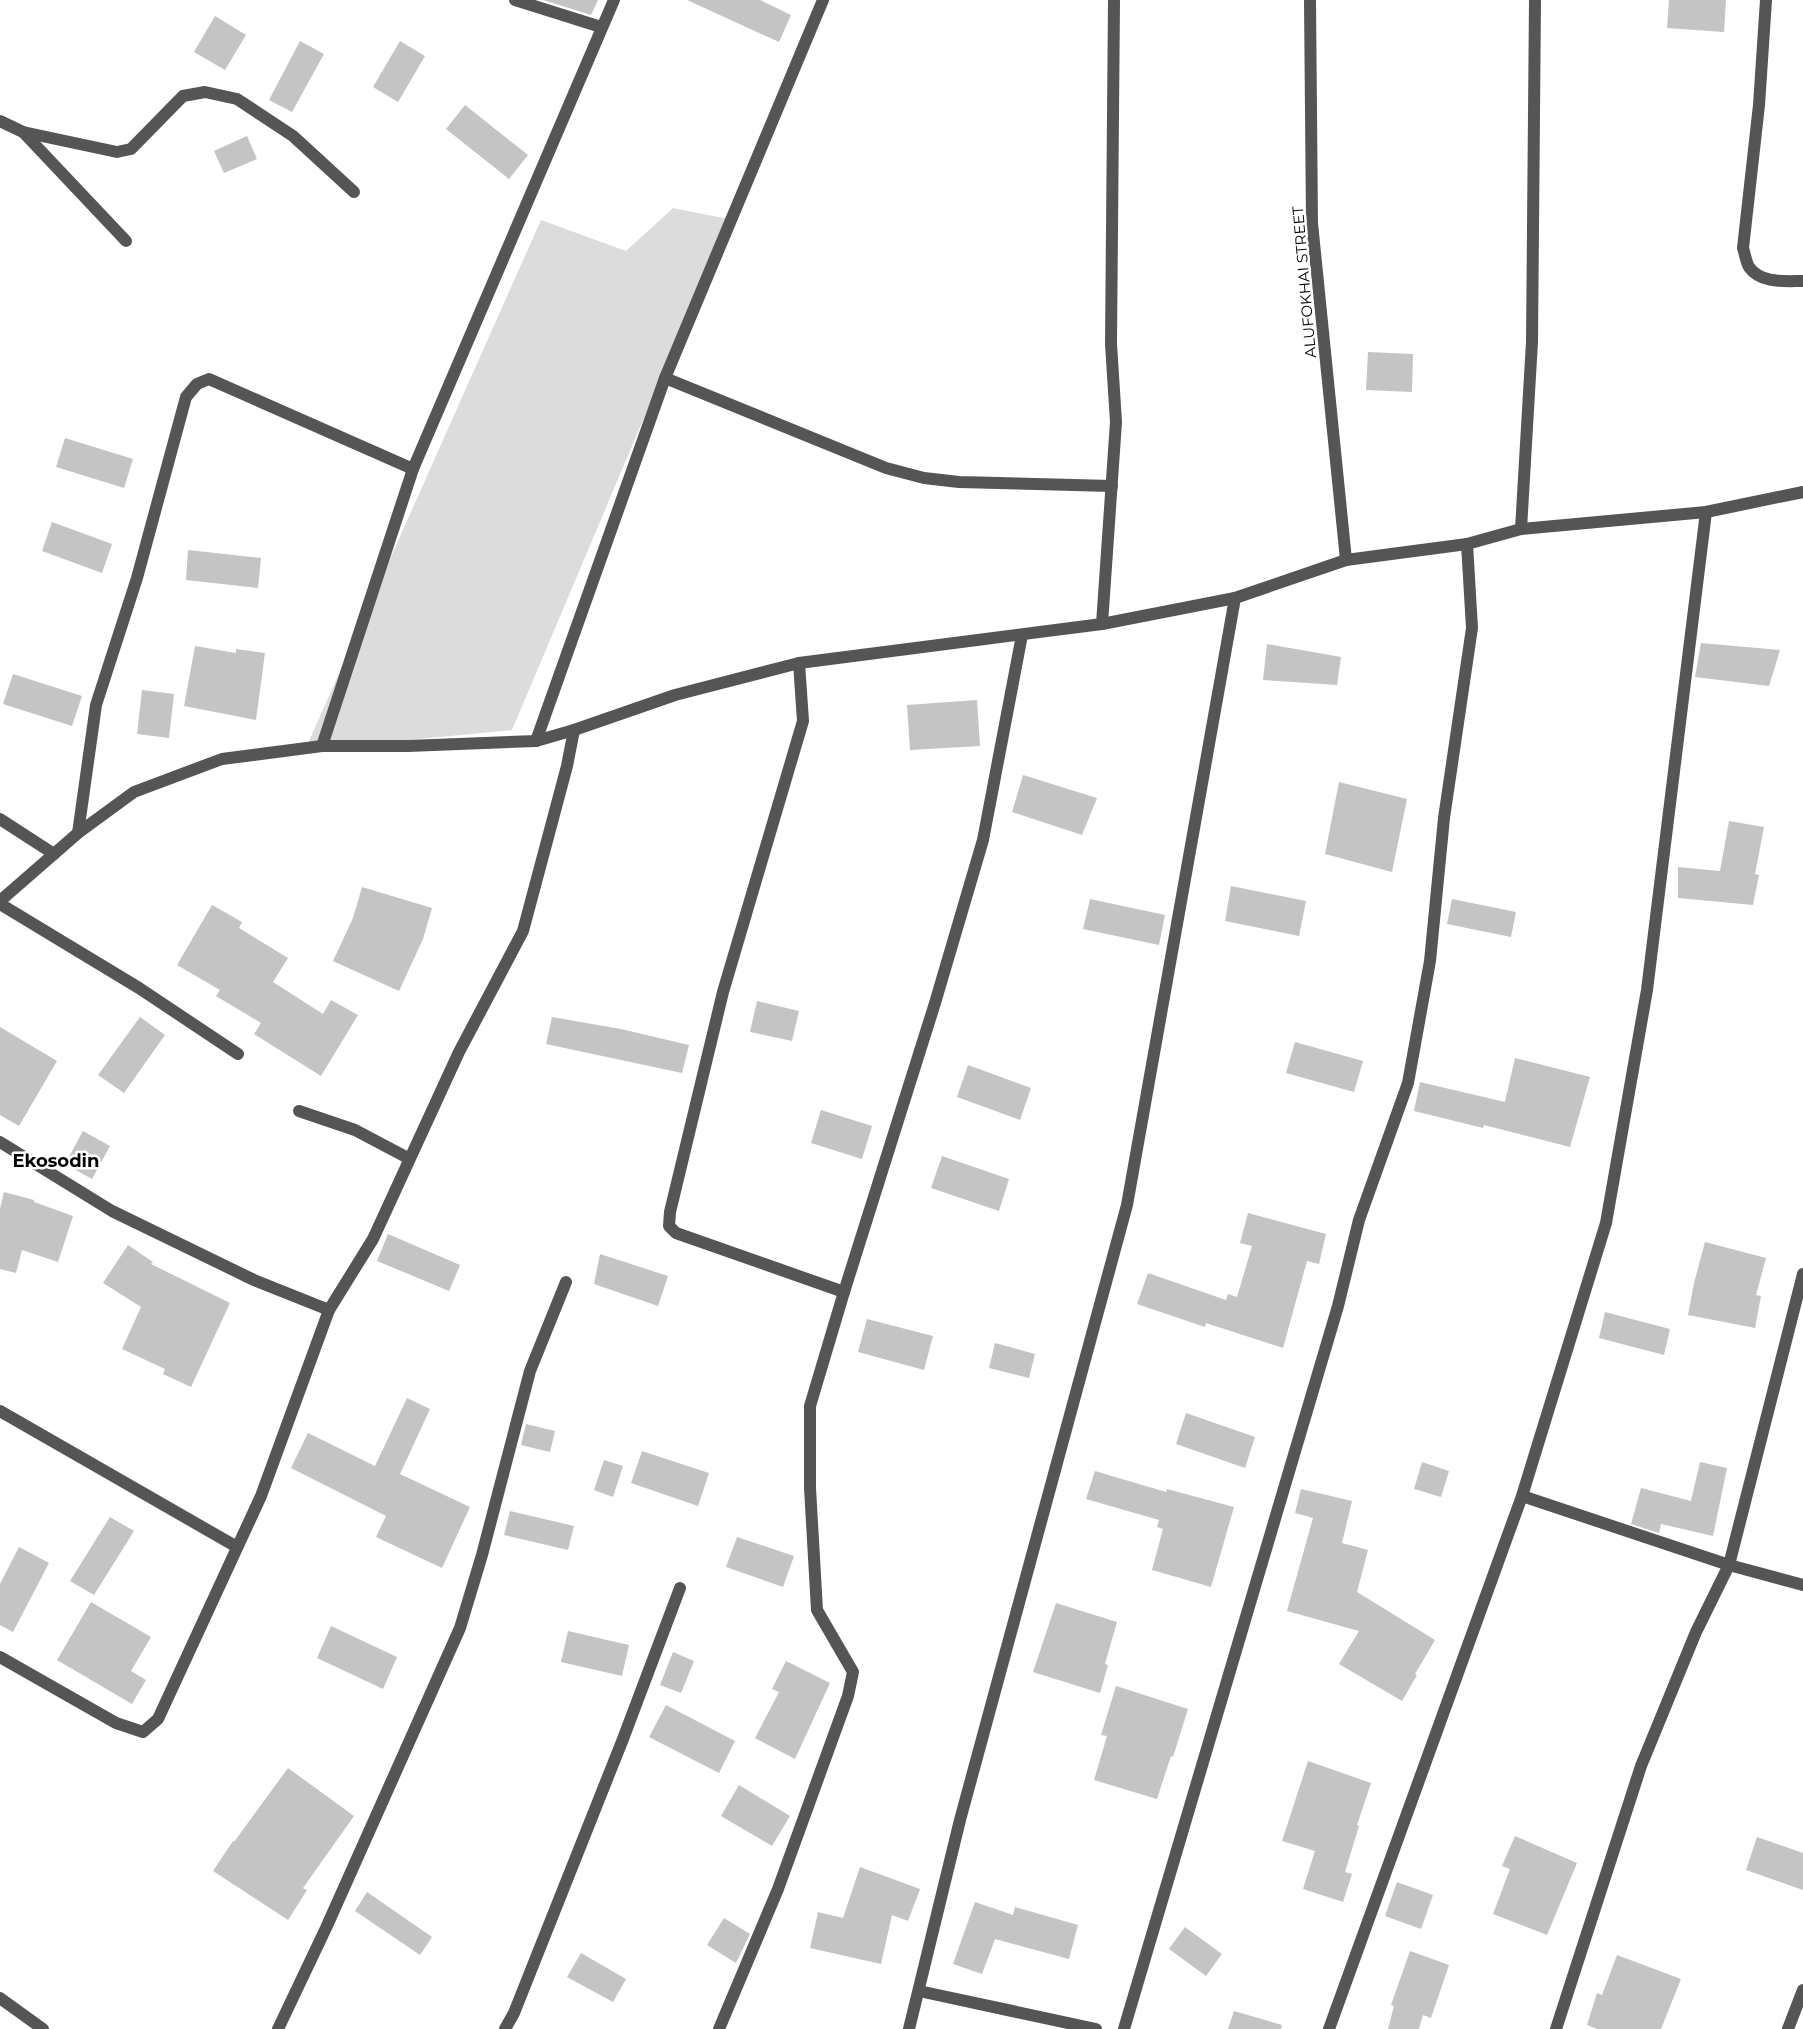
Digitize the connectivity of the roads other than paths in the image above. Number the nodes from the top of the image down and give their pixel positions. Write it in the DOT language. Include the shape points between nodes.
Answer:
graph roads {
  1 [pos="515,0"];
  2 [pos="614,0"];
  3 [pos="823,0"];
  4 [pos="1114,0"];
  5 [pos="1310,0"];
  6 [pos="1535,0"];
  7 [pos="1766,0"];
  8 [pos="601,27"];
  9 [pos="0,121"];
  10 [pos="23,132"];
  11 [pos="354,192"];
  12 [pos="126,241"];
  13 [pos="1803,280"];
  14 [pos="665,378"];
  15 [pos="413,470"];
  16 [pos="1112,486"];
  17 [pos="1803,492"];
  18 [pos="1706,512"];
  19 [pos="1521,529"];
  20 [pos="1467,544"];
  21 [pos="1346,560"];
  22 [pos="1235,598"];
  23 [pos="1102,624"];
  24 [pos="1022,635"];
  25 [pos="799,663"];
  26 [pos="574,730"];
  27 [pos="536,741"];
  28 [pos="322,746"];
  29 [pos="0,819"];
  30 [pos="78,833"];
  31 [pos="54,854"];
  32 [pos="0,903"];
  33 [pos="238,1054"];
  34 [pos="299,1111"];
  35 [pos="0,1142"];
  36 [pos="408,1158"];
  37 [pos="1803,1274"];
  38 [pos="566,1282"];
  39 [pos="844,1292"];
  40 [pos="329,1310"];
  41 [pos="0,1411"];
  42 [pos="1522,1496"];
  43 [pos="237,1546"];
  44 [pos="1729,1565"];
  45 [pos="1803,1585"];
  46 [pos="680,1588"];
  47 [pos="0,1657"];
  48 [pos="1803,1990"];
  49 [pos="919,1991"];
  50 [pos="0,1998"];
  51 [pos="43,2029"];
  52 [pos="278,2029"];
  53 [pos="505,2029"];
  54 [pos="718,2029"];
  55 [pos="909,2029"];
  56 [pos="1096,2029"];
  57 [pos="1124,2029"];
  58 [pos="1329,2029"];
  59 [pos="1556,2029"];
  60 [pos="1788,2029"];
  1 -- 8 [label="street"];
  2 -- 8 [label="street"];
  3 -- 14 [label="street"];
  4 -- 16 [label="street" via="1111,344 1116,422"];
  5 -- 21 [label="street, ALUFOKHAI STREET" via="1312,223"];
  6 -- 19 [label="street" via="1532,342"];
  7 -- 13 [label="street" via="1743,248 1749,267 1760,276 1775,281"];
  8 -- 15 [label="street"];
  9 -- 10 [label="street"];
  10 -- 11 [label="street" via="117,152 131,149 183,96 205,93 237,99 293,136"];
  10 -- 12 [label="street"];
  14 -- 16 [label="street" via="886,468 924,478"];
  14 -- 27 [label="street"];
  15 -- 28 [label="street"];
  15 -- 30 [label="street" via="209,379 197,384 186,397 137,578 96,705"];
  16 -- 23 [label="street"];
  17 -- 18 [label="street"];
  18 -- 19 [label="street"];
  18 -- 42 [label="street" via="1647,990 1606,1223"];
  19 -- 20 [label="street"];
  20 -- 21 [label="street"];
  20 -- 57 [label="street" via="1473,628 1444,819 1430,961 1408,1083 1359,1220 1338,1306"];
  21 -- 22 [label="street"];
  22 -- 23 [label="street"];
  22 -- 49 [label="street" via="1127,1205 960,1820"];
  23 -- 24 [label="street"];
  24 -- 25 [label="street"];
  24 -- 39 [label="street" via="983,840"];
  25 -- 26 [label="street" via="675,695"];
  25 -- 39 [label="street" via="803,722 723,992 669,1226 676,1233"];
  26 -- 27 [label="street"];
  26 -- 36 [label="street" via="523,931"];
  27 -- 28 [label="street"];
  28 -- 30 [label="street" via="222,759 134,792"];
  29 -- 31 [label="street"];
  30 -- 31 [label="street"];
  31 -- 32 [label="street"];
  32 -- 33 [label="street"];
  34 -- 36 [label="street" via="355,1130"];
  35 -- 40 [label="street" via="111,1211 254,1280"];
  36 -- 40 [label="street" via="373,1239"];
  37 -- 44 [label="street"];
  38 -- 52 [label="street" via="530,1371 460,1628"];
  39 -- 54 [label="street" via="810,1407 810,1488 818,1610 853,1672 848,1696 778,1888"];
  40 -- 43 [label="street" via="261,1496"];
  41 -- 43 [label="street"];
  42 -- 44 [label="street"];
  42 -- 58 [label="street"];
  43 -- 47 [label="street" via="158,1719 143,1732 116,1724"];
  44 -- 45 [label="street"];
  44 -- 59 [label="street" via="1696,1632 1641,1766"];
  46 -- 53 [label="street"];
  48 -- 60 [label="street"];
  49 -- 55 [label="street"];
  49 -- 56 [label="street"];
  50 -- 51 [label="street"];
}
